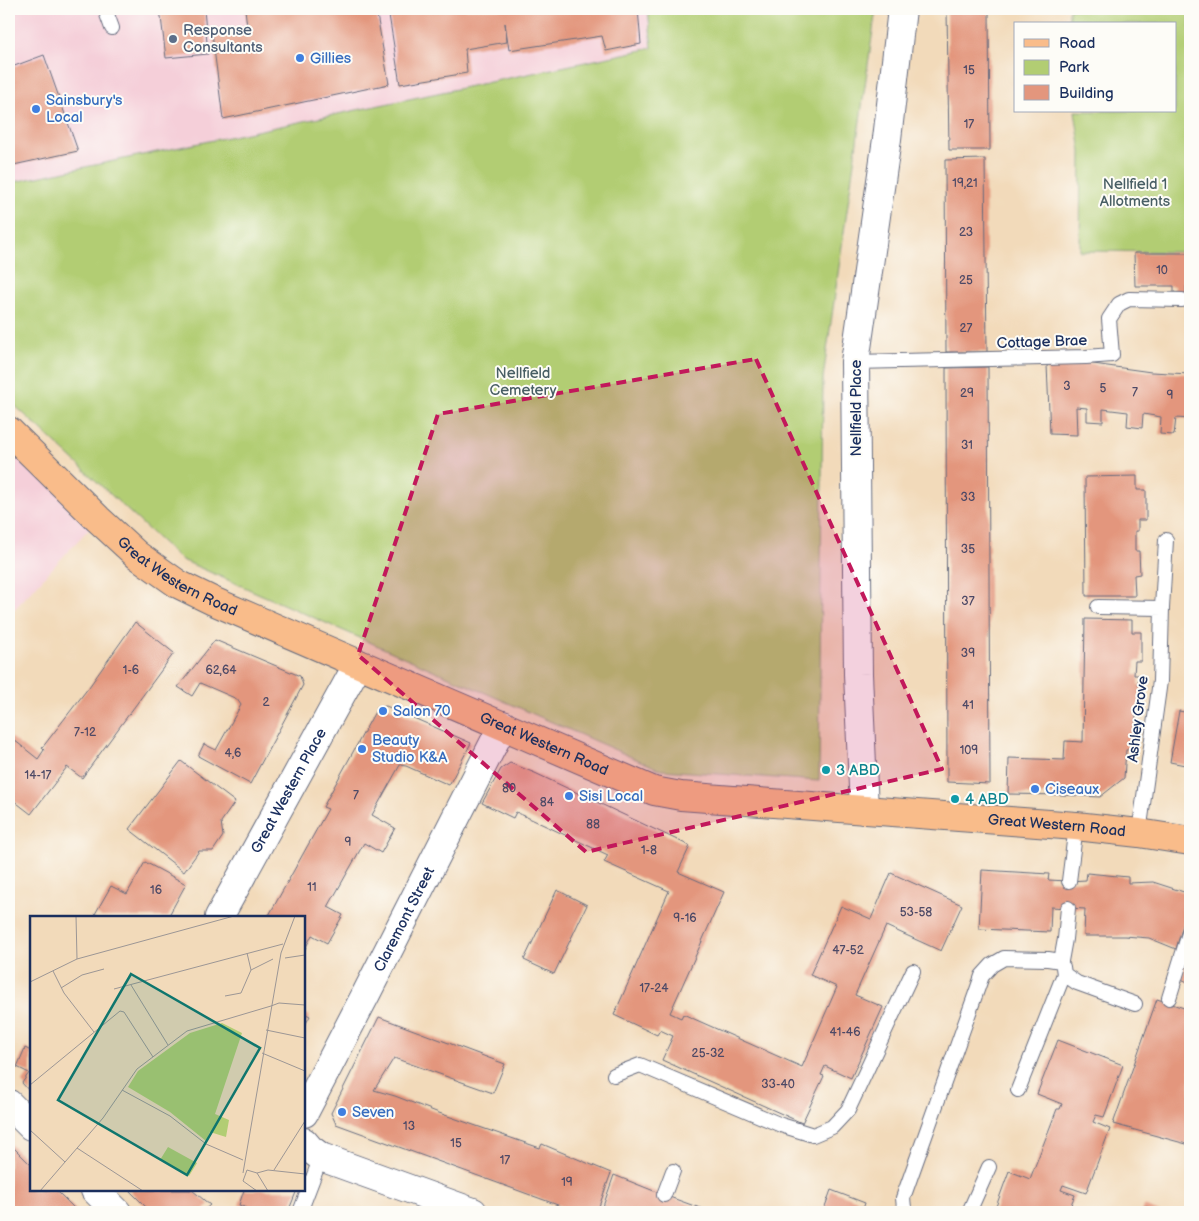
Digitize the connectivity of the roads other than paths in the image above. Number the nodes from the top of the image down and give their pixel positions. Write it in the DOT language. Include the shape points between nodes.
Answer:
graph roads {
  1 [pos="105,9"];
  2 [pos="902,9"];
  3 [pos="112,28"];
  4 [pos="1182,300"];
  5 [pos="855,362"];
  6 [pos="9,431"];
  7 [pos="1166,540"];
  8 [pos="1098,607"];
  9 [pos="1162,608"];
  10 [pos="358,664"];
  11 [pos="502,726"];
  12 [pos="864,810"];
  13 [pos="1076,826"];
  14 [pos="1139,833"];
  15 [pos="1190,841"];
  16 [pos="1069,881"];
  17 [pos="1068,908"];
  18 [pos="220,916"];
  19 [pos="1190,930"];
  20 [pos="1063,967"];
  21 [pos="913,971"];
  22 [pos="1169,998"];
  23 [pos="1135,1004"];
  24 [pos="614,1074"];
  25 [pos="1018,1090"];
  26 [pos="9,1104"];
  27 [pos="305,1111"];
  28 [pos="30,1125"];
  29 [pos="312,1149"];
  30 [pos="989,1167"];
  31 [pos="673,1171"];
  32 [pos="305,1186"];
  33 [pos="96,1191"];
  34 [pos="304,1191"];
  35 [pos="664,1195"];
  36 [pos="117,1212"];
  37 [pos="300,1212"];
  38 [pos="473,1212"];
  39 [pos="907,1212"];
  40 [pos="969,1212"];
  1 -- 3 [label="lane"];
  2 -- 5 [label="street, Nellfield Place"];
  4 -- 5 [label="lane, Cottage Brae" via="1129,299 1119,304 1109,319 1112,354"];
  5 -- 12 [label="street, Nellfield Place" via="858,674"];
  6 -- 10 [label="main road, Great Western Road" via="124,543 178,584"];
  7 -- 9 [label="lane, Ashley Grove"];
  8 -- 9 [label="lane"];
  9 -- 14 [label="lane, Ashley Grove" via="1160,681"];
  10 -- 11 [label="main road, Great Western Road"];
  10 -- 18 [label="street, Great Western Place"];
  11 -- 12 [label="main road, Great Western Road" via="654,791 681,796"];
  11 -- 27 [label="street, Claremont Street"];
  12 -- 13 [label="main road, Great Western Road"];
  13 -- 14 [label="main road, Great Western Road"];
  13 -- 16 [label="lane"];
  14 -- 15 [label="main road, Great Western Road"];
  17 -- 20 [label="lane"];
  19 -- 22 [label="lane"];
  20 -- 23 [label="lane" via="1077,983"];
  20 -- 25 [label="lane"];
  20 -- 39 [label="lane" via="1048,959 1004,958 982,976 903,1198"];
  21 -- 24 [label="lane" via="848,1110 832,1127 813,1135 781,1125 640,1065"];
  26 -- 28 [label="street"];
  29 -- 32 [label="lane"];
  29 -- 38 [label="street"];
  30 -- 40 [label="lane"];
  31 -- 35 [label="lane"];
  33 -- 36 [label="street"];
  34 -- 37 [label="lane"];
}
